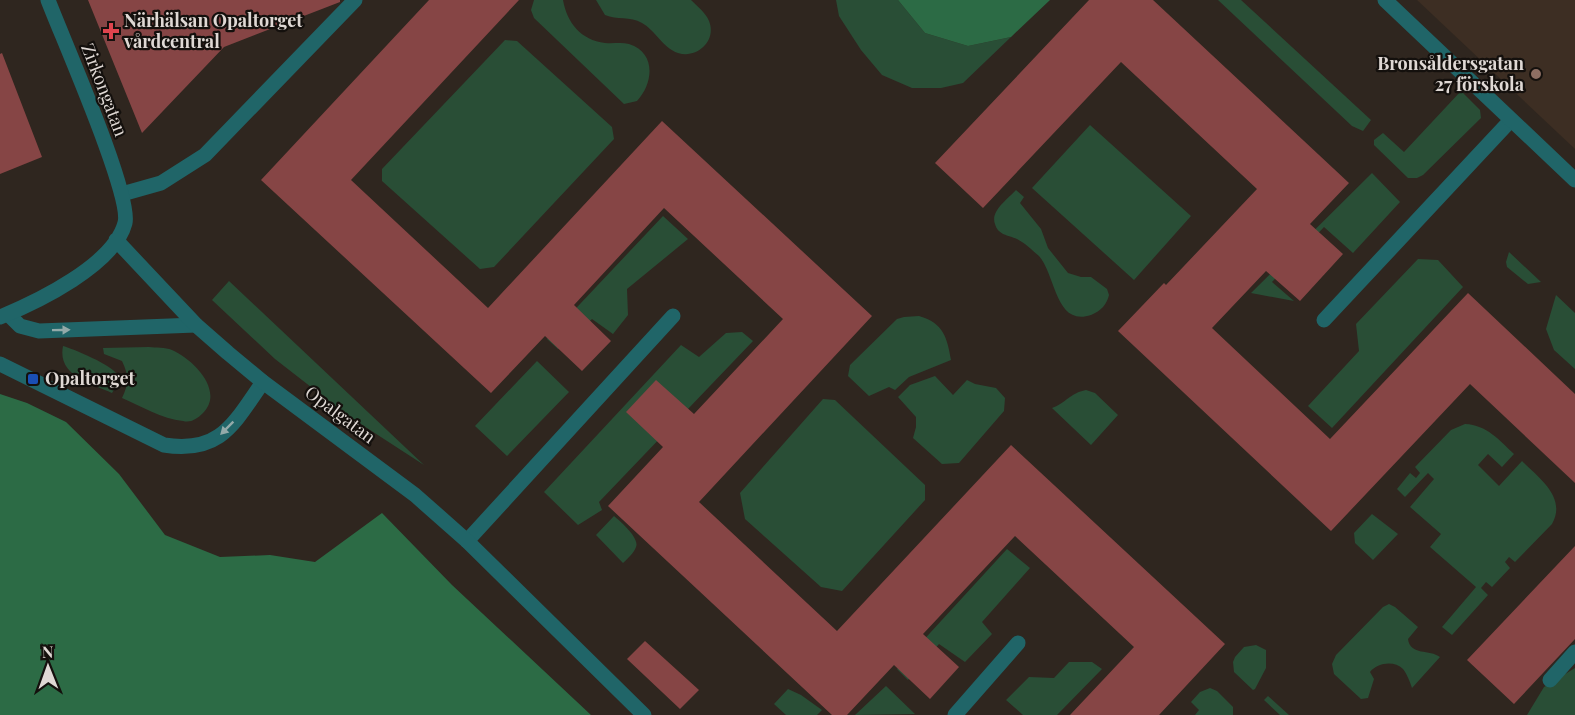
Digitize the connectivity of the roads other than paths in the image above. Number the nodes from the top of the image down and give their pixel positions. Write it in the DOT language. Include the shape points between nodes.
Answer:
graph roads {
  1 [pos="48,0"];
  2 [pos="355,0"];
  3 [pos="1384,0"];
  4 [pos="1510,121"];
  5 [pos="1575,180"];
  6 [pos="122,194"];
  7 [pos="116,240"];
  8 [pos="4,315"];
  9 [pos="673,316"];
  10 [pos="1324,320"];
  11 [pos="196,325"];
  12 [pos="0,364"];
  13 [pos="263,382"];
  14 [pos="467,541"];
  15 [pos="1018,643"];
  16 [pos="1575,652"];
  17 [pos="1550,680"];
  18 [pos="644,715"];
  19 [pos="955,715"];
  1 -- 6 [label="street, Zirkongatan"];
  2 -- 6 [label="street" via="206,155 161,183"];
  3 -- 4 [label="street"];
  4 -- 5 [label="street"];
  4 -- 10 [label="street"];
  6 -- 7 [label="street" via="125,223"];
  7 -- 8 [label="street" via="96,263 60,288"];
  7 -- 11 [label="street, Opalgatan"];
  8 -- 11 [label="street, one-way" via="20,326 39,331"];
  9 -- 14 [label="street"];
  11 -- 13 [label="street, Opalgatan"];
  13 -- 12 [label="street, one-way" via="224,433 207,443 185,448 164,445"];
  13 -- 14 [label="street, Opalgatan" via="415,495"];
  14 -- 18 [label="street, Opalgatan"];
  15 -- 19 [label="street"];
  16 -- 17 [label="street"];
}
